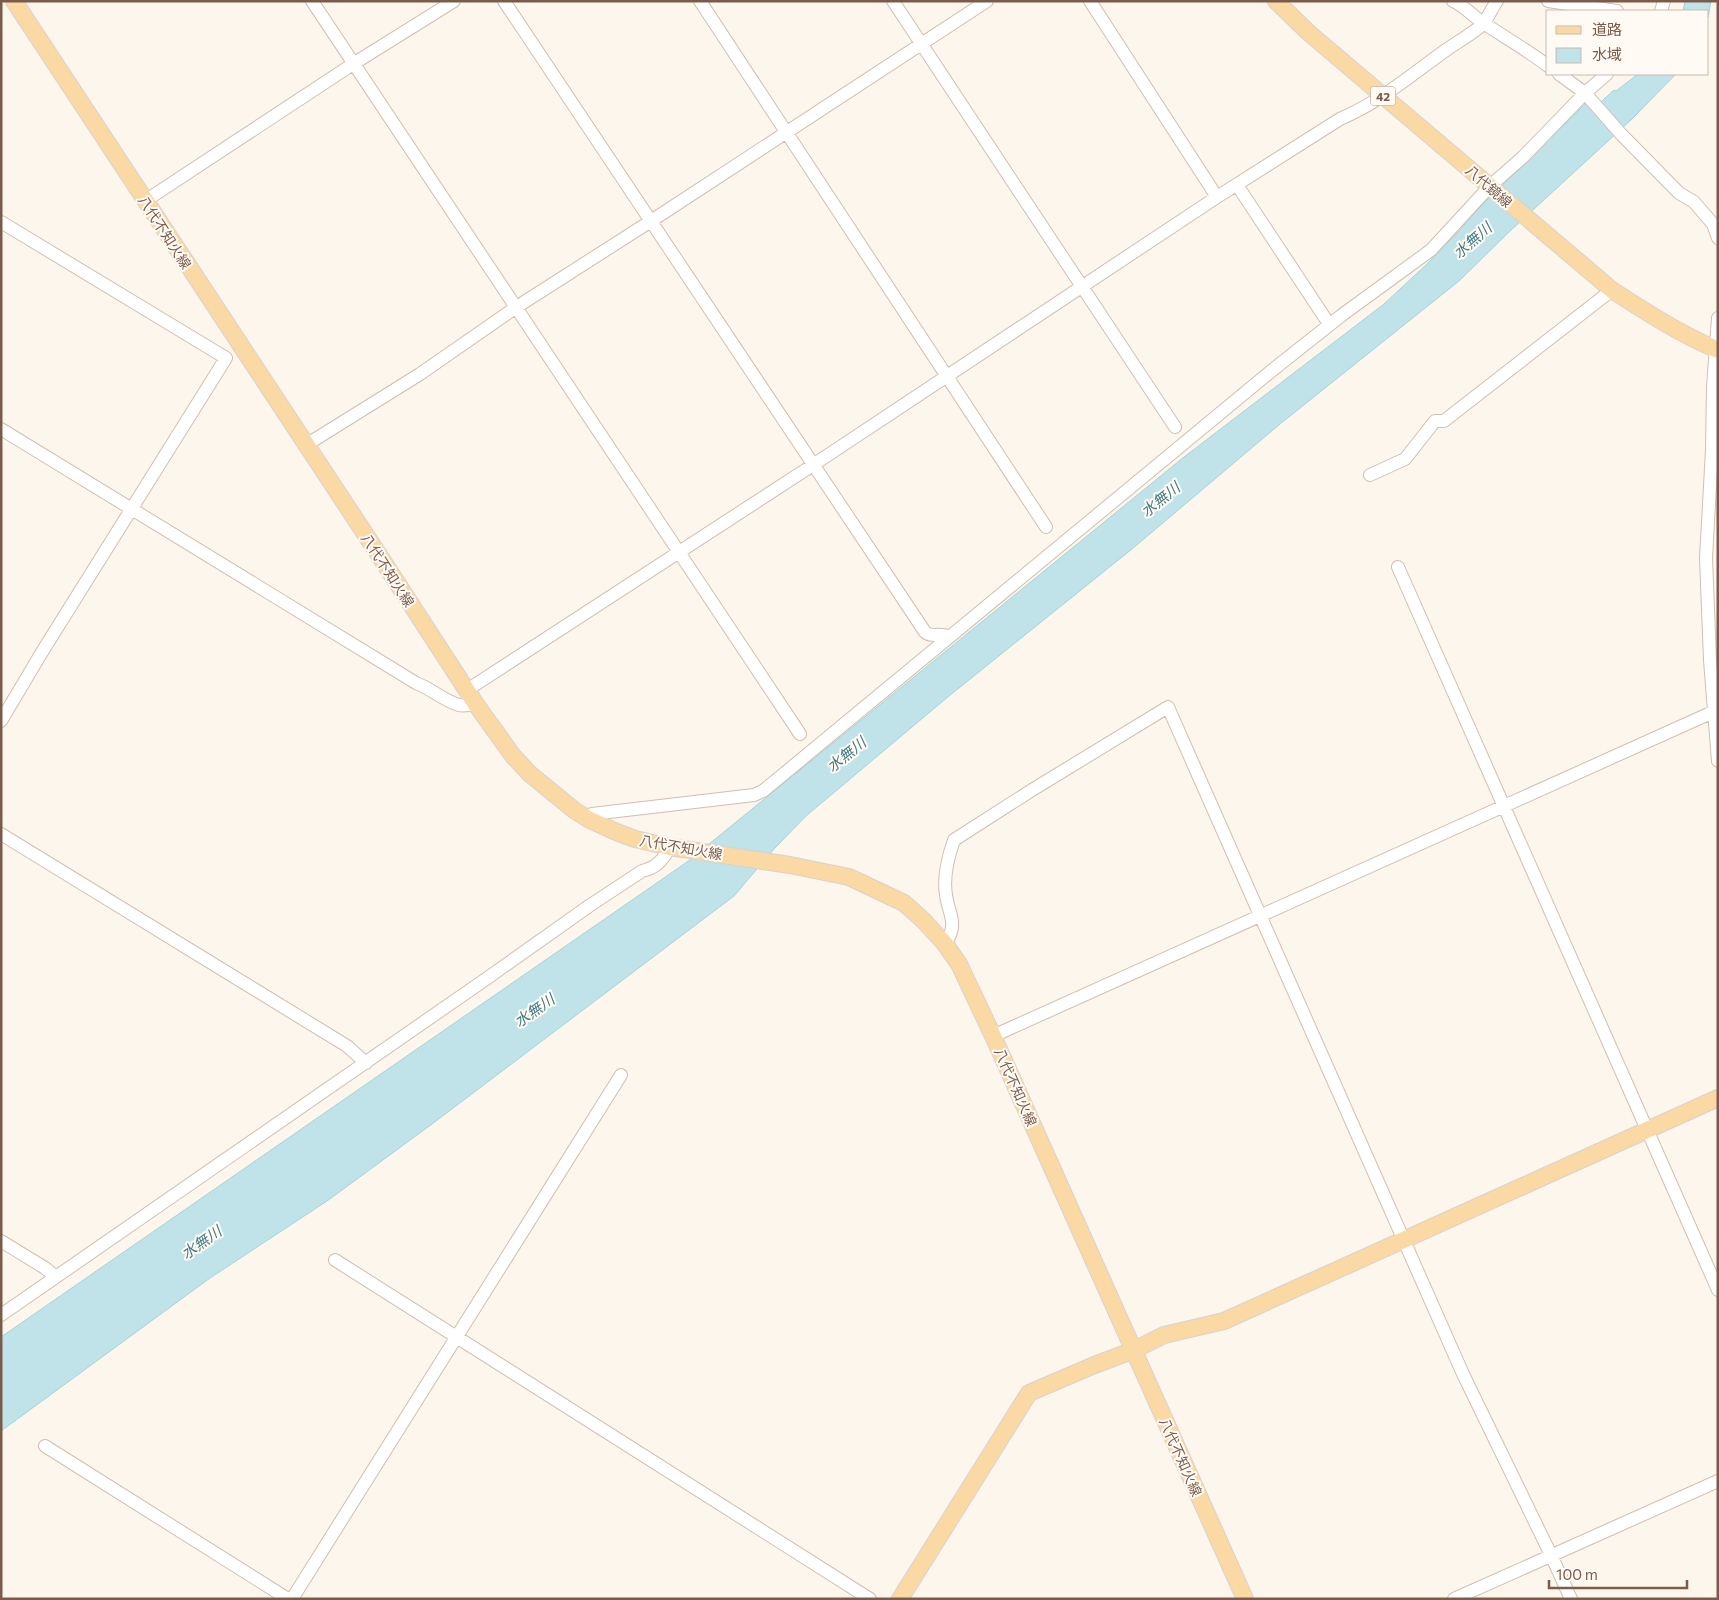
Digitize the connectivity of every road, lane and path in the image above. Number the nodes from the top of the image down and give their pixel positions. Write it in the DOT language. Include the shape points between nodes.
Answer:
graph roads {
  1 [pos="14,1"];
  2 [pos="312,1"];
  3 [pos="454,1"];
  4 [pos="504,1"];
  5 [pos="700,1"];
  6 [pos="893,1"];
  7 [pos="987,1"];
  8 [pos="1090,1"];
  9 [pos="1276,1"];
  10 [pos="1453,1"];
  11 [pos="1497,1"];
  12 [pos="1548,1"];
  13 [pos="1610,10"];
  14 [pos="1483,24"];
  15 [pos="922,45"];
  16 [pos="353,64"];
  17 [pos="1546,64"];
  18 [pos="1560,75"];
  19 [pos="1606,75"];
  20 [pos="1585,93"];
  21 [pos="1383,96"];
  22 [pos="786,133"];
  23 [pos="1237,185"];
  24 [pos="1492,187"];
  25 [pos="1217,197"];
  26 [pos="145,201"];
  27 [pos="651,221"];
  28 [pos="1,222"];
  29 [pos="1718,238"];
  30 [pos="1081,287"];
  31 [pos="1612,290"];
  32 [pos="515,308"];
  33 [pos="1325,318"];
  34 [pos="1718,318"];
  35 [pos="1717,350"];
  36 [pos="946,377"];
  37 [pos="1175,427"];
  38 [pos="1,429"];
  39 [pos="306,446"];
  40 [pos="813,465"];
  41 [pos="1370,475"];
  42 [pos="133,508"];
  43 [pos="1046,527"];
  44 [pos="678,552"];
  45 [pos="1398,567"];
  46 [pos="949,637"];
  47 [pos="471,697"];
  48 [pos="1715,697"];
  49 [pos="1714,712"];
  50 [pos="1,721"];
  51 [pos="800,734"];
  52 [pos="1718,761"];
  53 [pos="1504,807"];
  54 [pos="588,819"];
  55 [pos="1,834"];
  56 [pos="674,848"];
  57 [pos="1261,915"];
  58 [pos="945,944"];
  59 [pos="993,1036"];
  60 [pos="366,1063"];
  61 [pos="621,1075"];
  62 [pos="1718,1098"];
  63 [pos="1648,1130"];
  64 [pos="1403,1239"];
  65 [pos="1,1241"];
  66 [pos="335,1260"];
  67 [pos="56,1277"];
  68 [pos="1718,1290"];
  69 [pos="1,1315"];
  70 [pos="457,1337"];
  71 [pos="1134,1350"];
  72 [pos="45,1446"];
  73 [pos="1718,1480"];
  74 [pos="1551,1555"];
  75 [pos="288,1599"];
  76 [pos="292,1599"];
  77 [pos="870,1599"];
  78 [pos="900,1599"];
  79 [pos="1245,1599"];
  80 [pos="1454,1599"];
  81 [pos="1571,1599"];
  1 -- 26 [label="main road, 八代不知火線"];
  2 -- 16 [label="street"];
  3 -- 16 [label="street"];
  4 -- 27 [label="street"];
  5 -- 22 [label="street"];
  6 -- 15 [label="street"];
  7 -- 15 [label="street"];
  8 -- 25 [label="street"];
  9 -- 21 [label="main road, 八代鏡線 / 42"];
  10 -- 14 [label="street"];
  11 -- 14 [label="street"];
  12 -- 13 [label="street"];
  14 -- 17 [label="street"];
  14 -- 21 [label="street"];
  15 -- 22 [label="street"];
  15 -- 30 [label="street"];
  16 -- 26 [label="street"];
  16 -- 32 [label="street"];
  18 -- 20 [label="street"];
  19 -- 20 [label="street"];
  20 -- 24 [label="street"];
  20 -- 29 [label="street" via="1679,193 1694,202 1714,224"];
  21 -- 23 [label="street" via="1340,119"];
  21 -- 24 [label="main road, 八代鏡線 / 42"];
  22 -- 27 [label="street"];
  22 -- 36 [label="street"];
  23 -- 25 [label="street"];
  23 -- 33 [label="street"];
  24 -- 31 [label="main road, 八代鏡線 / 42"];
  24 -- 46 [label="street" via="1431,250 1275,368"];
  25 -- 30 [label="street"];
  26 -- 39 [label="main road, 八代不知火線"];
  27 -- 32 [label="street"];
  27 -- 40 [label="street"];
  28 -- 42 [label="street" via="226,358"];
  30 -- 36 [label="street"];
  30 -- 37 [label="street"];
  31 -- 35 [label="main road, 八代鏡線 / 42" via="1657,319"];
  31 -- 41 [label="street" via="1444,421 1436,421 1405,459"];
  32 -- 39 [label="street" via="420,374"];
  32 -- 44 [label="street"];
  34 -- 35 [label="street"];
  35 -- 48 [label="street" via="1706,558"];
  36 -- 40 [label="street"];
  36 -- 43 [label="street"];
  38 -- 42 [label="street"];
  39 -- 47 [label="main road, 八代不知火線"];
  40 -- 44 [label="street"];
  40 -- 46 [label="street" via="925,632"];
  42 -- 47 [label="street" via="416,683 458,705 466,705"];
  42 -- 50 [label="street"];
  44 -- 47 [label="street" via="563,629"];
  44 -- 51 [label="street"];
  45 -- 53 [label="street"];
  46 -- 54 [label="street" via="763,792 592,814"];
  47 -- 54 [label="main road, 八代不知火線" via="513,756 530,774"];
  48 -- 49 [label="street"];
  49 -- 52 [label="street"];
  49 -- 53 [label="street"];
  53 -- 57 [label="street"];
  53 -- 63 [label="street"];
  54 -- 56 [label="main road, 八代不知火線" via="614,832"];
  55 -- 60 [label="street" via="347,1046"];
  56 -- 58 [label="main road, 八代不知火線" via="849,877 904,903"];
  56 -- 60 [label="street" via="652,869 642,871 589,906"];
  57 -- 58 [label="street" via="1168,707 954,840 946,871 946,894 953,925"];
  57 -- 59 [label="street"];
  57 -- 64 [label="street"];
  58 -- 59 [label="main road, 八代不知火線" via="959,964"];
  59 -- 71 [label="main road, 八代不知火線"];
  60 -- 67 [label="street"];
  61 -- 70 [label="street"];
  62 -- 63 [label="main road"];
  63 -- 64 [label="main road"];
  63 -- 68 [label="street"];
  64 -- 71 [label="main road" via="1224,1321 1164,1335"];
  64 -- 74 [label="street" via="1462,1374"];
  65 -- 67 [label="street"];
  66 -- 70 [label="street"];
  67 -- 69 [label="street"];
  70 -- 76 [label="street"];
  70 -- 77 [label="street"];
  71 -- 78 [label="main road" via="1029,1393"];
  71 -- 79 [label="main road, 八代不知火線"];
  72 -- 75 [label="street"];
  73 -- 74 [label="street"];
  74 -- 80 [label="street"];
  74 -- 81 [label="street"];
}
